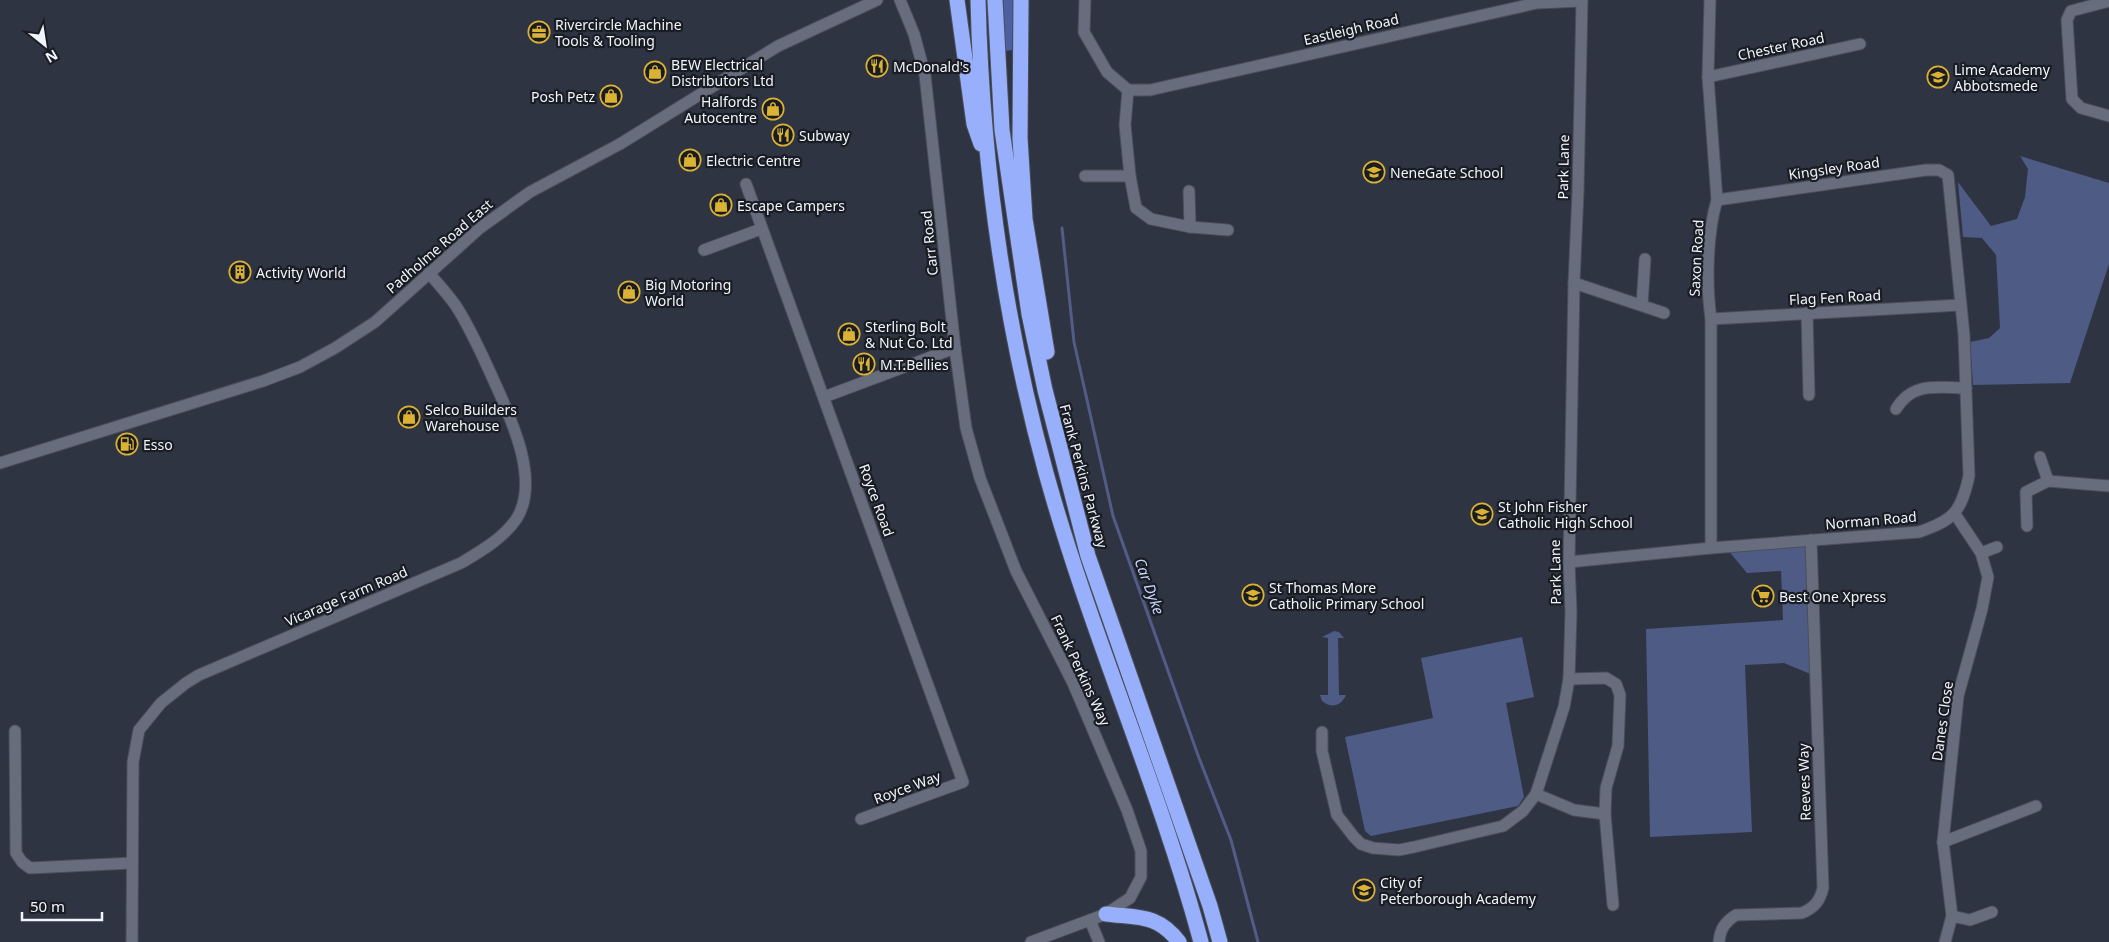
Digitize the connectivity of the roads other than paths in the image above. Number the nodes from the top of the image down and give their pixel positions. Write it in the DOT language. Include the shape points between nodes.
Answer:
graph roads {
  1 [pos="877,0"];
  2 [pos="900,0"];
  3 [pos="957,0"];
  4 [pos="978,0"];
  5 [pos="995,0"];
  6 [pos="1021,0"];
  7 [pos="1085,0"];
  8 [pos="1710,0"];
  9 [pos="1582,1"];
  10 [pos="2109,1"];
  11 [pos="1860,44"];
  12 [pos="973,58"];
  13 [pos="1708,77"];
  14 [pos="1128,90"];
  15 [pos="2109,116"];
  16 [pos="1085,176"];
  17 [pos="1130,176"];
  18 [pos="746,184"];
  19 [pos="1189,191"];
  20 [pos="1717,200"];
  21 [pos="1190,227"];
  22 [pos="762,229"];
  23 [pos="1228,230"];
  24 [pos="704,250"];
  25 [pos="1645,259"];
  26 [pos="429,274"];
  27 [pos="1574,283"];
  28 [pos="1960,304"];
  29 [pos="1642,305"];
  30 [pos="1664,313"];
  31 [pos="1807,313"];
  32 [pos="1711,319"];
  33 [pos="955,348"];
  34 [pos="1966,388"];
  35 [pos="1809,395"];
  36 [pos="824,397"];
  37 [pos="1896,409"];
  38 [pos="1055,433"];
  39 [pos="2040,457"];
  40 [pos="0,463"];
  41 [pos="2048,481"];
  42 [pos="2109,486"];
  43 [pos="1954,514"];
  44 [pos="2027,526"];
  45 [pos="1811,540"];
  46 [pos="1997,547"];
  47 [pos="1711,548"];
  48 [pos="1981,553"];
  49 [pos="1569,562"];
  50 [pos="1569,679"];
  51 [pos="15,731"];
  52 [pos="1322,732"];
  53 [pos="963,782"];
  54 [pos="1536,794"];
  55 [pos="2036,806"];
  56 [pos="1605,814"];
  57 [pos="860,819"];
  58 [pos="1943,842"];
  59 [pos="132,863"];
  60 [pos="1613,905"];
  61 [pos="1992,912"];
  62 [pos="1106,914"];
  63 [pos="1952,916"];
  64 [pos="1090,920"];
  65 [pos="132,942"];
  66 [pos="1031,942"];
  67 [pos="1100,942"];
  68 [pos="1179,942"];
  69 [pos="1201,942"];
  70 [pos="1220,942"];
  71 [pos="1719,942"];
  72 [pos="1945,942"];
  1 -- 26 [label="street, Padholme Road East" via="778,46 620,144 530,192 480,228"];
  2 -- 33 [label="street, Carr Road" via="914,34 925,75"];
  3 -- 12 [label="highway"];
  4 -- 12 [label="highway"];
  5 -- 38 [label="highway, Frank Perkins Parkway" via="1002,130 1018,248"];
  6 -- 38 [label="highway" via="1020,138 1026,219 1051,381"];
  7 -- 14 [label="street" via="1084,32 1107,72"];
  8 -- 13 [label="street, Saxon Road"];
  9 -- 14 [label="street, Eastleigh Road" via="1538,3 1150,90"];
  9 -- 27 [label="street, Park Lane"];
  10 -- 15 [label="street" via="2071,11 2067,20 2072,99 2081,108"];
  11 -- 13 [label="street, Chester Road"];
  12 -- 69 [label="highway" via="974,124 989,166 1019,358 1046,473 1091,617 1168,831"];
  13 -- 20 [label="street, Saxon Road"];
  14 -- 17 [label="street" via="1125,125"];
  16 -- 17 [label="street"];
  17 -- 21 [label="street" via="1136,208 1151,219"];
  18 -- 22 [label="street, Royce Road"];
  19 -- 21 [label="street"];
  20 -- 28 [label="street, Kingsley Road" via="1926,170 1943,171 1950,181"];
  20 -- 32 [label="street, Saxon Road" via="1711,218 1708,298"];
  21 -- 23 [label="street"];
  22 -- 24 [label="street"];
  22 -- 36 [label="street, Royce Road"];
  25 -- 29 [label="street"];
  26 -- 40 [label="street, Padholme Road East" via="375,322 300,367 263,382"];
  26 -- 59 [label="street, Vicarage Farm Road" via="455,305 470,330 510,418 525,473 524,496 518,517 490,544 461,563 199,675 161,703 140,730 133,762"];
  27 -- 29 [label="street"];
  27 -- 49 [label="street, Park Lane"];
  28 -- 31 [label="street, Flag Fen Road"];
  28 -- 34 [label="street"];
  29 -- 30 [label="street"];
  31 -- 32 [label="street, Flag Fen Road"];
  31 -- 35 [label="street"];
  32 -- 47 [label="street, Saxon Road"];
  33 -- 36 [label="street"];
  33 -- 62 [label="street, Frank Perkins Way" via="966,428 980,478 1016,571 1073,684 1141,851 1141,877 1130,898"];
  34 -- 37 [label="street" via="1920,388 1903,398"];
  34 -- 43 [label="street" via="1969,476 1964,499"];
  36 -- 53 [label="street, Royce Road"];
  38 -- 70 [label="highway, Frank Perkins Parkway" via="1088,556"];
  39 -- 41 [label="street"];
  41 -- 42 [label="street"];
  41 -- 44 [label="street" via="2026,492"];
  43 -- 45 [label="street, Norman Road" via="1919,532"];
  43 -- 48 [label="street, Danes Close"];
  45 -- 47 [label="street, Norman Road"];
  45 -- 71 [label="street, Reeves Way" via="1823,888 1810,910 1802,914 1736,915 1727,921"];
  46 -- 48 [label="street"];
  47 -- 49 [label="street, Norman Road"];
  48 -- 58 [label="street, Danes Close" via="1988,577 1958,696"];
  49 -- 50 [label="street, Park Lane"];
  50 -- 54 [label="street, Park Lane" via="1564,707"];
  50 -- 56 [label="street" via="1606,678 1616,684 1620,695 1618,746 1606,788"];
  51 -- 59 [label="street" via="16,853 22,862 30,868"];
  52 -- 54 [label="street, Park Lane" via="1322,750 1337,816 1361,844 1372,848 1407,848 1502,826 1523,812"];
  53 -- 57 [label="street, Royce Way"];
  54 -- 56 [label="street" via="1574,810"];
  55 -- 58 [label="street"];
  56 -- 60 [label="street"];
  58 -- 63 [label="street, Danes Close"];
  59 -- 65 [label="street, Vicarage Farm Road"];
  61 -- 63 [label="street" via="1970,920"];
  62 -- 64 [label="street, Frank Perkins Way"];
  62 -- 68 [label="highway" via="1157,921"];
  63 -- 72 [label="street, Danes Close"];
  64 -- 66 [label="street, Frank Perkins Way"];
  64 -- 67 [label="street"];
}
